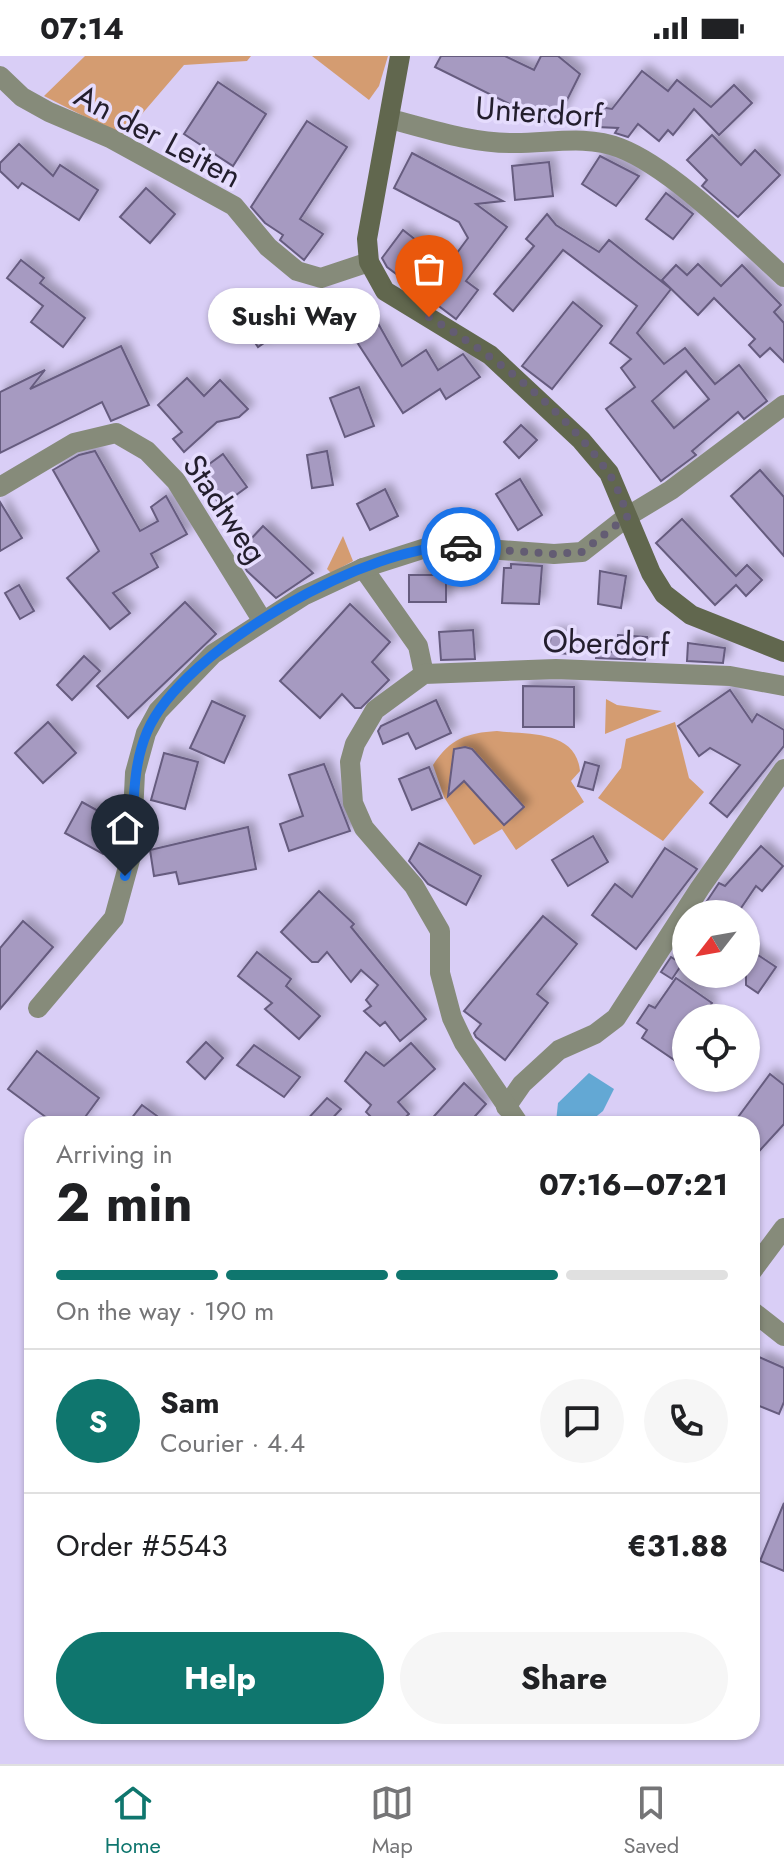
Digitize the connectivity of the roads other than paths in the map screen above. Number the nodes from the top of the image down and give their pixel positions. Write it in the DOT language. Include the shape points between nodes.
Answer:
graph roads {
  1 [pos="400,56"];
  2 [pos="0,76"];
  3 [pos="390,119"];
  4 [pos="369,262"];
  5 [pos="784,277"];
  6 [pos="784,405"];
  7 [pos="0,487"];
  8 [pos="628,516"];
  9 [pos="363,568"];
  10 [pos="262,620"];
  11 [pos="784,652"];
  12 [pos="424,674"];
  13 [pos="784,686"];
  14 [pos="784,769"];
  15 [pos="38,1008"];
  16 [pos="506,1107"];
  17 [pos="513,1116"];
  18 [pos="784,1228"];
  19 [pos="760,1260"];
  20 [pos="760,1317"];
  21 [pos="784,1336"];
  1 -- 3 [label="main road"];
  2 -- 4 [label="street, An der Leiten" via="49,112 110,138 234,206 268,247 297,271 321,278"];
  3 -- 4 [label="main road" via="367,239"];
  3 -- 5 [label="street, Unterdorf" via="509,144 579,139 620,148 656,169"];
  4 -- 8 [label="main road" via="385,291 490,355 581,440 609,473"];
  6 -- 8 [label="street"];
  7 -- 10 [label="street, Stadtweg" via="74,443 116,433 147,451 176,481"];
  8 -- 9 [label="street" via="582,552 435,545"];
  8 -- 11 [label="main road" via="651,573 681,609"];
  9 -- 10 [label="street"];
  9 -- 12 [label="street" via="418,646"];
  10 -- 15 [label="street" via="213,654 158,711 135,773 131,856 114,918"];
  12 -- 13 [label="street, Oberdorf" via="556,669 730,676"];
  12 -- 16 [label="street" via="375,710 355,744 350,762 353,803 364,828 414,886 440,931 440,973 452,1018"];
  14 -- 16 [label="street" via="616,1018 559,1050"];
  16 -- 17 [label="street"];
  18 -- 19 [label="street"];
  20 -- 21 [label="street"];
}
